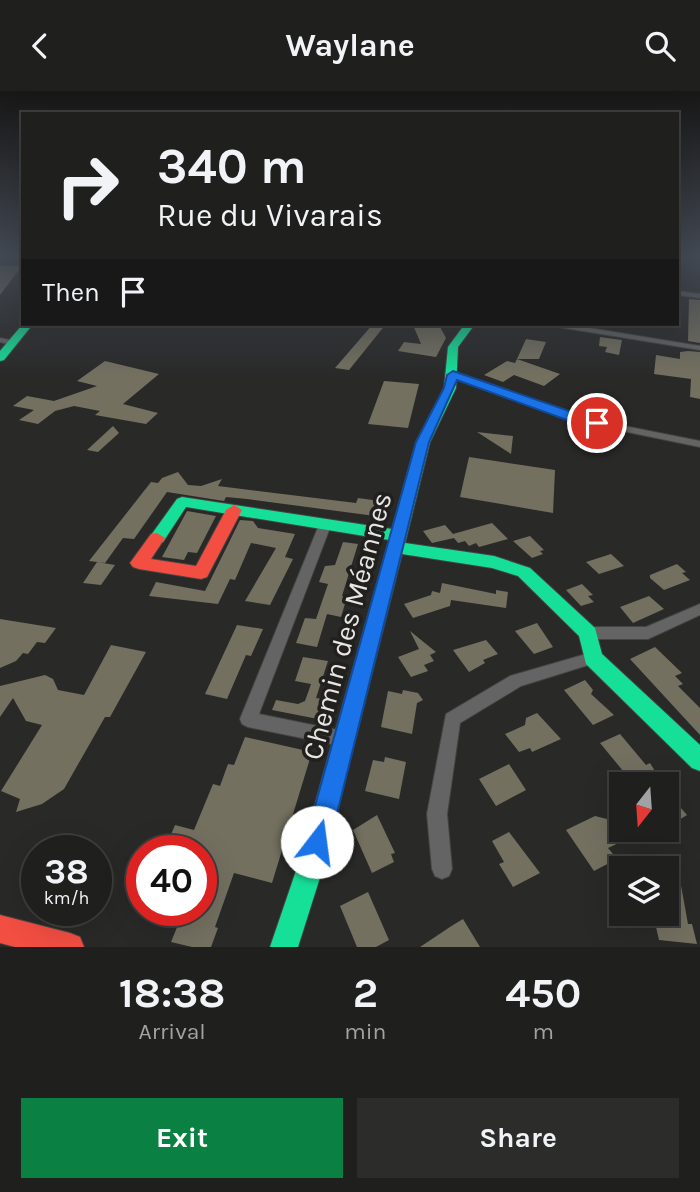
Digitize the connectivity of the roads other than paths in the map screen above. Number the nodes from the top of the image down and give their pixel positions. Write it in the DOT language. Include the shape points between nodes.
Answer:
graph roads {
  1 [pos="25,326"];
  2 [pos="469,326"];
  3 [pos="564,326"];
  4 [pos="6,341"];
  5 [pos="700,348"];
  6 [pos="0,358"];
  7 [pos="453,375"];
  8 [pos="700,444"];
  9 [pos="234,510"];
  10 [pos="325,525"];
  11 [pos="397,541"];
  12 [pos="700,609"];
  13 [pos="589,633"];
  14 [pos="593,659"];
  15 [pos="346,739"];
  16 [pos="700,760"];
  17 [pos="442,869"];
  18 [pos="0,929"];
  19 [pos="70,947"];
  20 [pos="284,947"];
  1 -- 4 [label="street"];
  2 -- 7 [label="street, Chemin des Méannes" via="453,347"];
  3 -- 5 [label="street"];
  4 -- 6 [label="street"];
  7 -- 8 [label="street" via="572,418"];
  7 -- 11 [label="street, Chemin des Méannes" via="423,442"];
  9 -- 9 [label="street" via="182,502 139,563 201,573"];
  9 -- 10 [label="street"];
  10 -- 11 [label="street"];
  10 -- 15 [label="street" via="248,719"];
  11 -- 13 [label="street" via="524,572"];
  11 -- 15 [label="street, Chemin des Méannes"];
  12 -- 13 [label="street" via="648,633"];
  13 -- 14 [label="street"];
  14 -- 16 [label="street"];
  14 -- 17 [label="street" via="516,681 452,719 438,814"];
  15 -- 20 [label="street, Chemin des Méannes"];
  18 -- 19 [label="street"];
}
